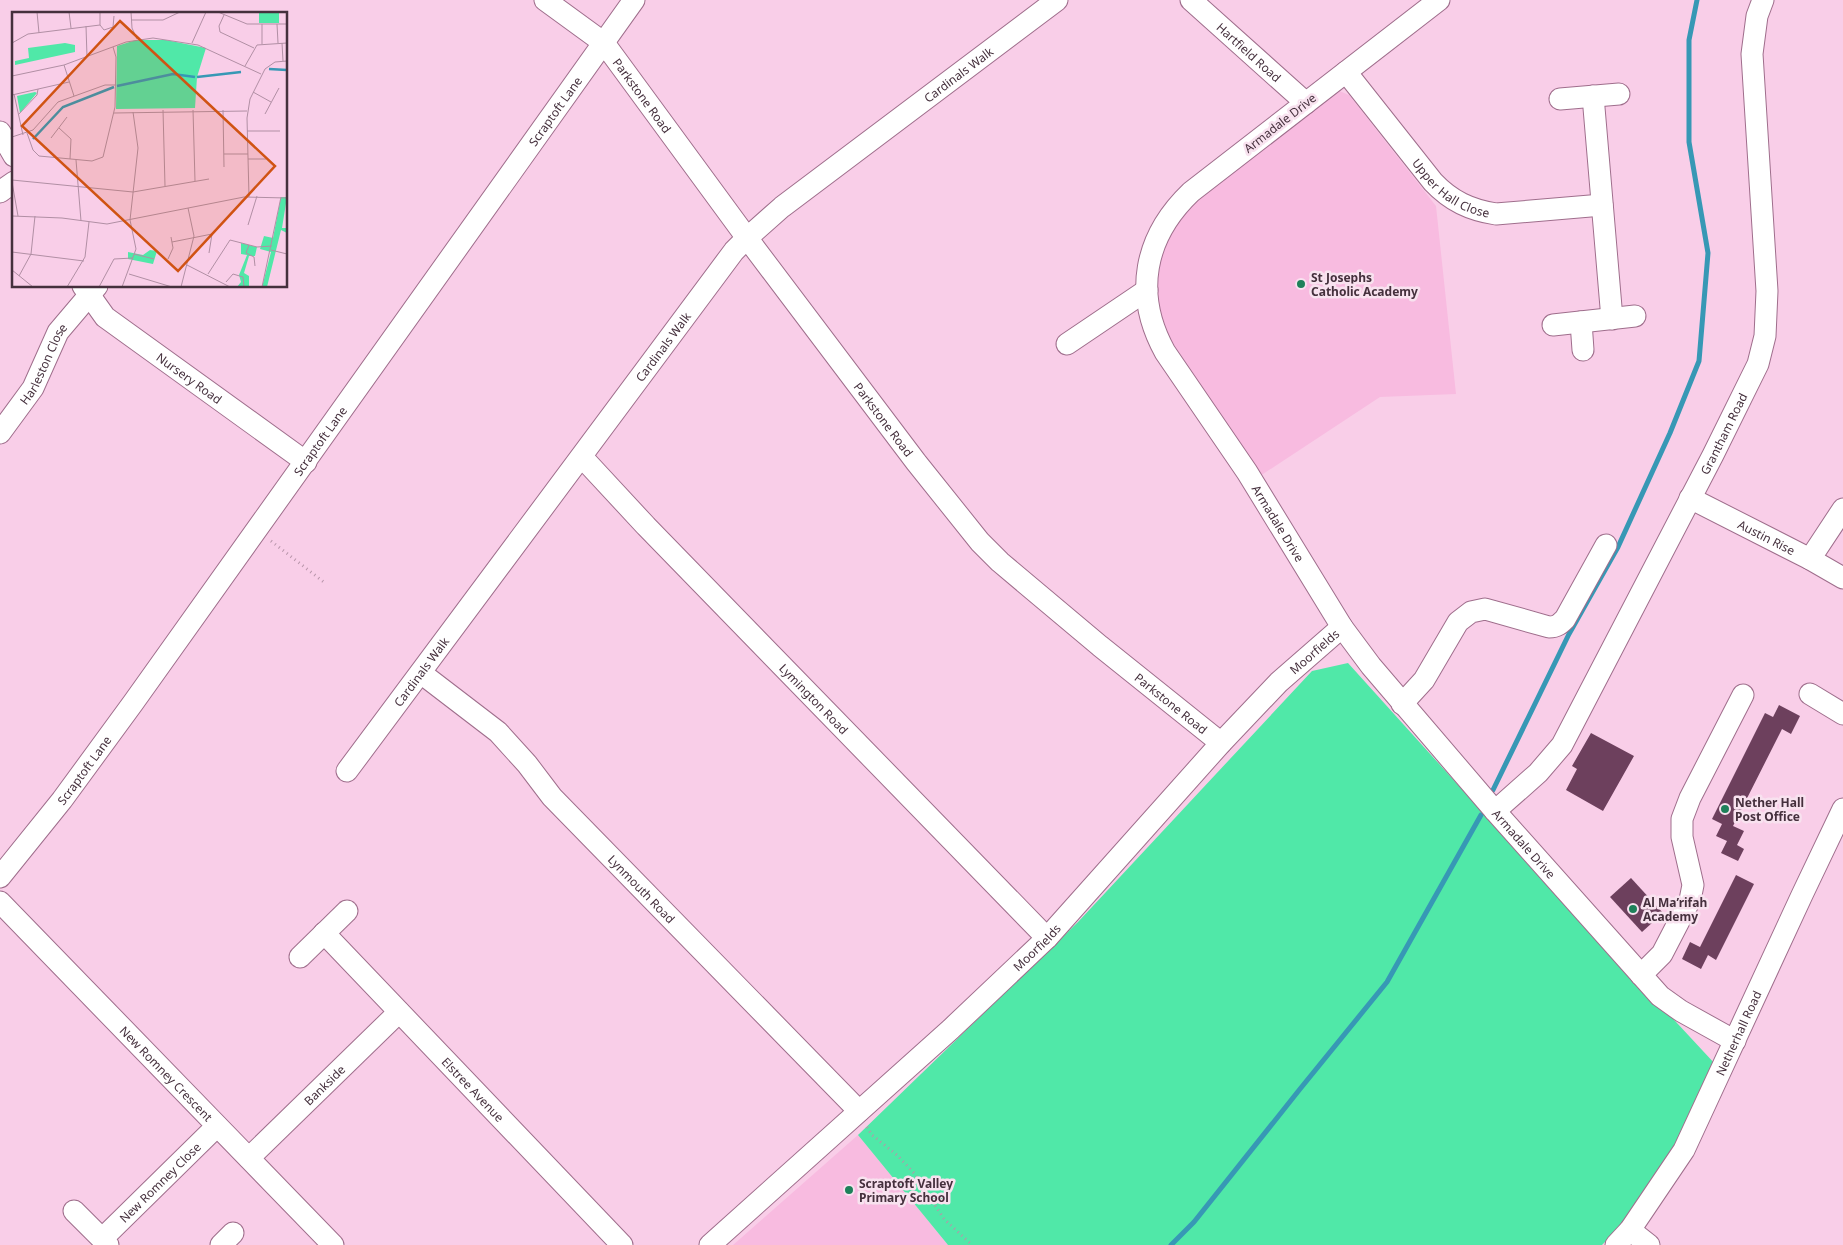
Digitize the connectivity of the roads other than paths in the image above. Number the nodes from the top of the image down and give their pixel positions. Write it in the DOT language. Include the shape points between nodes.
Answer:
graph roads {
  1 [pos="545,0"];
  2 [pos="634,0"];
  3 [pos="1057,0"];
  4 [pos="1191,0"];
  5 [pos="1439,0"];
  6 [pos="1763,0"];
  7 [pos="604,44"];
  8 [pos="1346,72"];
  9 [pos="1619,94"];
  10 [pos="1593,96"];
  11 [pos="1560,99"];
  12 [pos="1306,103"];
  13 [pos="0,132"];
  14 [pos="12,153"];
  15 [pos="12,183"];
  16 [pos="0,192"];
  17 [pos="1602,205"];
  18 [pos="746,238"];
  19 [pos="90,290"];
  20 [pos="1147,290"];
  21 [pos="1634,316"];
  22 [pos="1612,319"];
  23 [pos="1581,322"];
  24 [pos="1553,325"];
  25 [pos="1067,344"];
  26 [pos="1583,350"];
  27 [pos="0,433"];
  28 [pos="582,457"];
  29 [pos="306,462"];
  30 [pos="1690,498"];
  31 [pos="1843,509"];
  32 [pos="1606,545"];
  33 [pos="1810,559"];
  34 [pos="1843,578"];
  35 [pos="1342,627"];
  36 [pos="421,672"];
  37 [pos="1810,694"];
  38 [pos="1743,695"];
  39 [pos="1402,704"];
  40 [pos="1843,714"];
  41 [pos="1221,743"];
  42 [pos="347,771"];
  43 [pos="1495,812"];
  44 [pos="1841,818"];
  45 [pos="0,877"];
  46 [pos="0,902"];
  47 [pos="347,911"];
  48 [pos="324,933"];
  49 [pos="1047,938"];
  50 [pos="300,957"];
  51 [pos="1641,975"];
  52 [pos="399,1012"];
  53 [pos="1736,1041"];
  54 [pos="859,1111"];
  55 [pos="217,1126"];
  56 [pos="249,1158"];
  57 [pos="74,1211"];
  58 [pos="1623,1238"];
  59 [pos="105,1242"];
  60 [pos="333,1245"];
  61 [pos="622,1245"];
  62 [pos="710,1245"];
  63 [pos="1649,1245"];
  1 -- 7 [label="street, Parkstone Road"];
  2 -- 7 [label="street, Scraptoft Lane"];
  3 -- 18 [label="street, Cardinals Walk" via="782,207"];
  4 -- 12 [label="street, Hartfield Road"];
  5 -- 8 [label="street, Armadale Drive"];
  6 -- 30 [label="street, Grantham Road" via="1757,16 1752,54 1766,290 1765,336 1756,369"];
  7 -- 18 [label="street, Parkstone Road"];
  7 -- 29 [label="street, Scraptoft Lane"];
  8 -- 12 [label="street, Armadale Drive"];
  8 -- 17 [label="street, Upper Hall Close" via="1433,182 1459,204 1496,214"];
  9 -- 10 [label="street"];
  10 -- 11 [label="street"];
  10 -- 17 [label="street"];
  12 -- 20 [label="street, Armadale Drive" via="1179,204 1159,232 1153,248 1148,265"];
  13 -- 14 [label="street"];
  15 -- 16 [label="street"];
  17 -- 22 [label="street"];
  18 -- 28 [label="street, Cardinals Walk"];
  18 -- 41 [label="street, Parkstone Road" via="980,542 1100,646"];
  19 -- 27 [label="street, Harleston Close" via="58,332 33,388"];
  19 -- 29 [label="street, Nursery Road" via="105,317"];
  20 -- 25 [label="street"];
  20 -- 35 [label="street, Armadale Drive" via="1150,315 1165,352 1247,472"];
  21 -- 22 [label="street"];
  22 -- 23 [label="street"];
  23 -- 24 [label="street"];
  23 -- 26 [label="street"];
  28 -- 36 [label="street, Cardinals Walk"];
  28 -- 49 [label="street, Lymington Road"];
  29 -- 45 [label="street, Scraptoft Lane" via="62,800"];
  30 -- 33 [label="street, Austin Rise"];
  30 -- 43 [label="street, Grantham Road" via="1562,745 1538,773"];
  31 -- 33 [label="street"];
  32 -- 39 [label="street" via="1560,624 1549,627 1485,609 1471,612 1458,622 1424,680"];
  33 -- 34 [label="street, Austin Rise"];
  35 -- 39 [label="street, Armadale Drive"];
  35 -- 41 [label="street, Moorfields" via="1279,682"];
  36 -- 42 [label="street, Cardinals Walk"];
  36 -- 54 [label="street, Lynmouth Road" via="498,732 552,797"];
  37 -- 40 [label="street"];
  38 -- 51 [label="street" via="1682,819 1682,836 1693,885 1690,900 1662,954"];
  39 -- 43 [label="street, Armadale Drive"];
  41 -- 49 [label="street, Moorfields"];
  43 -- 51 [label="street, Armadale Drive"];
  44 -- 53 [label="street, Netherhall Road"];
  46 -- 55 [label="street, New Romney Crescent"];
  47 -- 48 [label="street"];
  48 -- 50 [label="street"];
  48 -- 52 [label="street, Elstree Avenue"];
  49 -- 54 [label="street, Moorfields"];
  51 -- 53 [label="street, Armadale Drive" via="1660,996 1681,1011"];
  52 -- 56 [label="street, Bankside"];
  52 -- 61 [label="street, Elstree Avenue"];
  53 -- 58 [label="street, Netherhall Road" via="1684,1150"];
  54 -- 62 [label="street, Moorfields"];
  55 -- 56 [label="street, New Romney Crescent"];
  55 -- 59 [label="street, New Romney Close"];
  56 -- 60 [label="street, New Romney Crescent"];
  57 -- 59 [label="street, New Romney Close"];
  58 -- 63 [label="street"];
}
